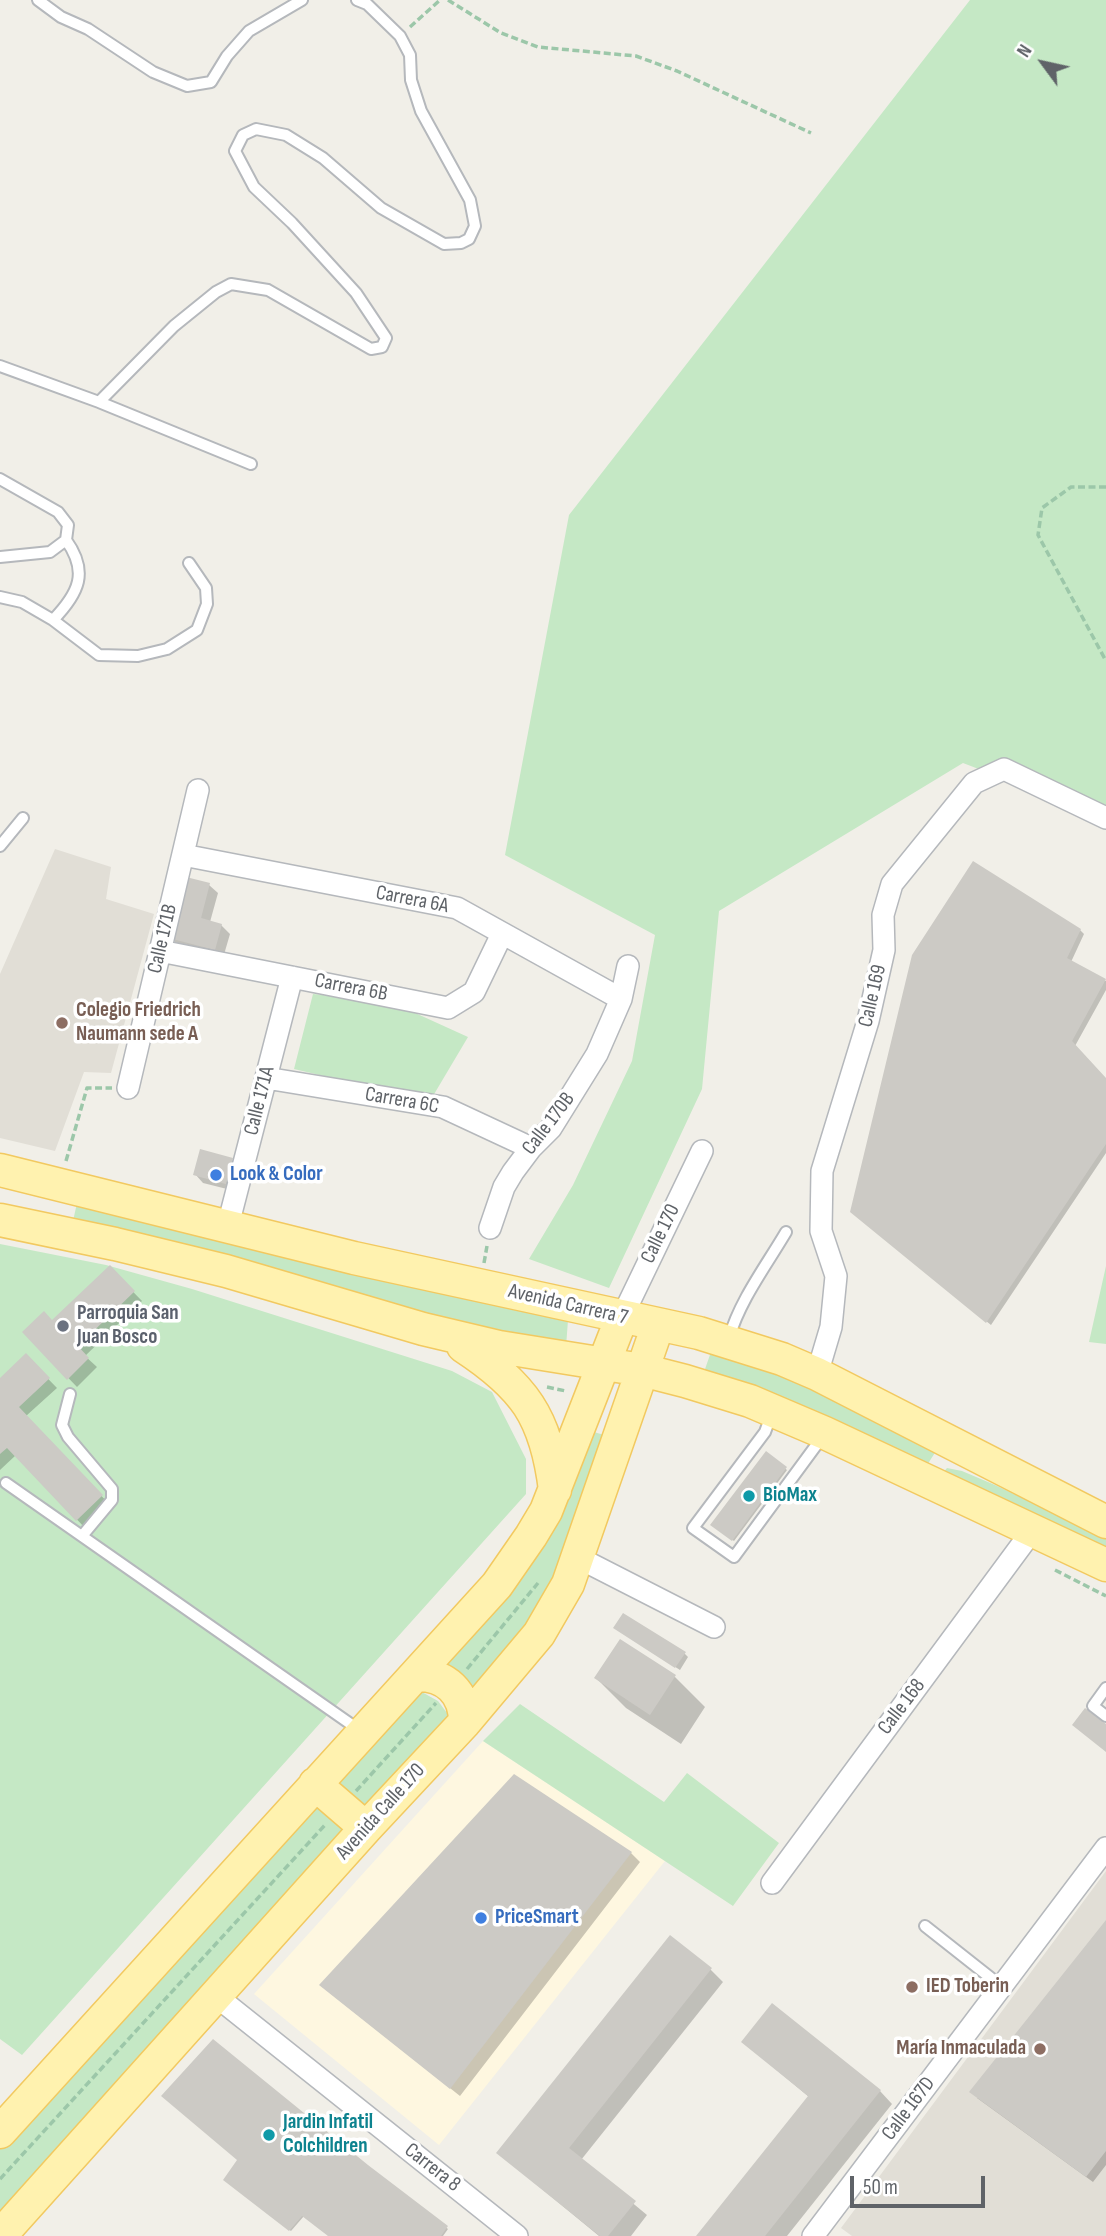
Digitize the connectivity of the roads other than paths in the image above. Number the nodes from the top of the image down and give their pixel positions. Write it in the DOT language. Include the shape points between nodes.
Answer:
graph roads {
  1 [pos="38,0"];
  2 [pos="302,0"];
  3 [pos="357,0"];
  4 [pos="0,366"];
  5 [pos="99,402"];
  6 [pos="251,464"];
  7 [pos="0,479"];
  8 [pos="66,540"];
  9 [pos="0,557"];
  10 [pos="189,563"];
  11 [pos="0,597"];
  12 [pos="53,620"];
  13 [pos="198,790"];
  14 [pos="23,818"];
  15 [pos="1106,818"];
  16 [pos="0,846"];
  17 [pos="183,855"];
  18 [pos="502,934"];
  19 [pos="160,951"];
  20 [pos="628,967"];
  21 [pos="292,977"];
  22 [pos="621,999"];
  23 [pos="266,1078"];
  24 [pos="128,1088"];
  25 [pos="531,1148"];
  26 [pos="702,1151"];
  27 [pos="0,1170"];
  28 [pos="60,1177"];
  29 [pos="0,1220"];
  30 [pos="228,1225"];
  31 [pos="490,1228"];
  32 [pos="49,1229"];
  33 [pos="786,1233"];
  34 [pos="622,1317"];
  35 [pos="658,1325"];
  36 [pos="447,1335"];
  37 [pos="728,1341"];
  38 [pos="604,1363"];
  39 [pos="642,1370"];
  40 [pos="817,1374"];
  41 [pos="70,1394"];
  42 [pos="773,1411"];
  43 [pos="825,1433"];
  44 [pos="964,1450"];
  45 [pos="6,1483"];
  46 [pos="938,1486"];
  47 [pos="555,1490"];
  48 [pos="1106,1522"];
  49 [pos="1032,1531"];
  50 [pos="82,1536"];
  51 [pos="577,1557"];
  52 [pos="1106,1564"];
  53 [pos="714,1627"];
  54 [pos="416,1675"];
  55 [pos="1106,1688"];
  56 [pos="1106,1716"];
  57 [pos="465,1722"];
  58 [pos="362,1732"];
  59 [pos="315,1784"];
  60 [pos="366,1828"];
  61 [pos="1106,1847"];
  62 [pos="772,1884"];
  63 [pos="925,1926"];
  64 [pos="1001,1986"];
  65 [pos="216,1996"];
  66 [pos="0,2132"];
  67 [pos="0,2236"];
  68 [pos="517,2236"];
  69 [pos="813,2236"];
  1 -- 2 [label="lane" via="153,72 187,86 211,82 249,31"];
  3 -- 5 [label="lane" via="400,36 411,55 411,80 421,111 470,200 475,226 469,239 444,244 381,208 323,158 286,135 256,129 243,135 235,151 254,187 356,293 386,338 382,347 371,349 268,290 231,284 174,326"];
  4 -- 5 [label="lane"];
  5 -- 6 [label="lane"];
  7 -- 8 [label="lane" via="58,512 68,525"];
  8 -- 9 [label="lane" via="50,552"];
  8 -- 12 [label="lane" via="77,555 80,579"];
  10 -- 12 [label="lane" via="206,588 207,604 197,630 167,649 138,656 99,655"];
  11 -- 12 [label="lane"];
  13 -- 17 [label="street, Calle 171B"];
  14 -- 16 [label="lane"];
  15 -- 40 [label="street, Calle 169" via="1004,769 974,783 892,884 883,915 884,950 869,1021 822,1171 821,1231 836,1276 831,1327"];
  17 -- 18 [label="street, Carrera 6A" via="457,908"];
  17 -- 19 [label="street, Calle 171B"];
  18 -- 21 [label="street, Carrera 6B" via="474,992 448,1008"];
  18 -- 22 [label="street, Carrera 6A"];
  19 -- 21 [label="street, Carrera 6B"];
  19 -- 24 [label="street, Calle 171B"];
  20 -- 22 [label="street, Calle 170B"];
  21 -- 23 [label="street, Calle 171A"];
  22 -- 25 [label="street, Calle 170B" via="597,1054 551,1129"];
  23 -- 25 [label="street, Carrera 6C" via="443,1107"];
  23 -- 30 [label="street, Calle 171A"];
  25 -- 31 [label="street, Calle 170B" via="504,1186"];
  26 -- 34 [label="street, Calle 170"];
  27 -- 28 [label="main road, Avenida Carrera 7"];
  28 -- 30 [label="main road, Avenida Carrera 7"];
  28 -- 32 [label="main road"];
  29 -- 32 [label="main road"];
  30 -- 34 [label="main road, Avenida Carrera 7"];
  32 -- 36 [label="main road" via="226,1271"];
  33 -- 37 [label="lane" via="753,1286"];
  34 -- 35 [label="main road, Avenida Carrera 7"];
  34 -- 38 [label="main road"];
  35 -- 37 [label="main road, Avenida Carrera 7"];
  35 -- 39 [label="main road, Avenida Calle 170"];
  36 -- 38 [label="main road"];
  36 -- 47 [label="main road" via="518,1389 546,1441"];
  37 -- 40 [label="main road, Avenida Carrera 7"];
  38 -- 39 [label="main road"];
  38 -- 47 [label="main road"];
  39 -- 42 [label="main road"];
  39 -- 51 [label="main road, Avenida Calle 170"];
  40 -- 44 [label="main road, Avenida Carrera 7"];
  41 -- 50 [label="lane" via="62,1425 113,1495"];
  42 -- 43 [label="main road"];
  42 -- 43 [label="lane" via="765,1432 693,1528 734,1557"];
  43 -- 46 [label="main road"];
  44 -- 46 [label="main road" via="950,1453 937,1465"];
  44 -- 48 [label="main road, Avenida Carrera 7"];
  45 -- 50 [label="lane"];
  46 -- 49 [label="main road"];
  47 -- 54 [label="main road" via="497,1585"];
  49 -- 52 [label="main road"];
  49 -- 62 [label="street, Calle 168"];
  50 -- 58 [label="lane"];
  51 -- 53 [label="street"];
  51 -- 57 [label="main road, Avenida Calle 170" via="539,1634"];
  54 -- 57 [label="main road" via="436,1677 452,1686 463,1703"];
  54 -- 58 [label="main road"];
  55 -- 56 [label="lane" via="1093,1706"];
  57 -- 60 [label="main road, Avenida Calle 170"];
  58 -- 59 [label="main road"];
  59 -- 60 [label="main road"];
  59 -- 66 [label="main road"];
  60 -- 65 [label="main road, Avenida Calle 170"];
  61 -- 64 [label="street, Calle 167D"];
  63 -- 64 [label="lane"];
  64 -- 69 [label="street, Calle 167D"];
  65 -- 67 [label="main road, Avenida Calle 170"];
  65 -- 68 [label="street, Carrera 8"];
}
